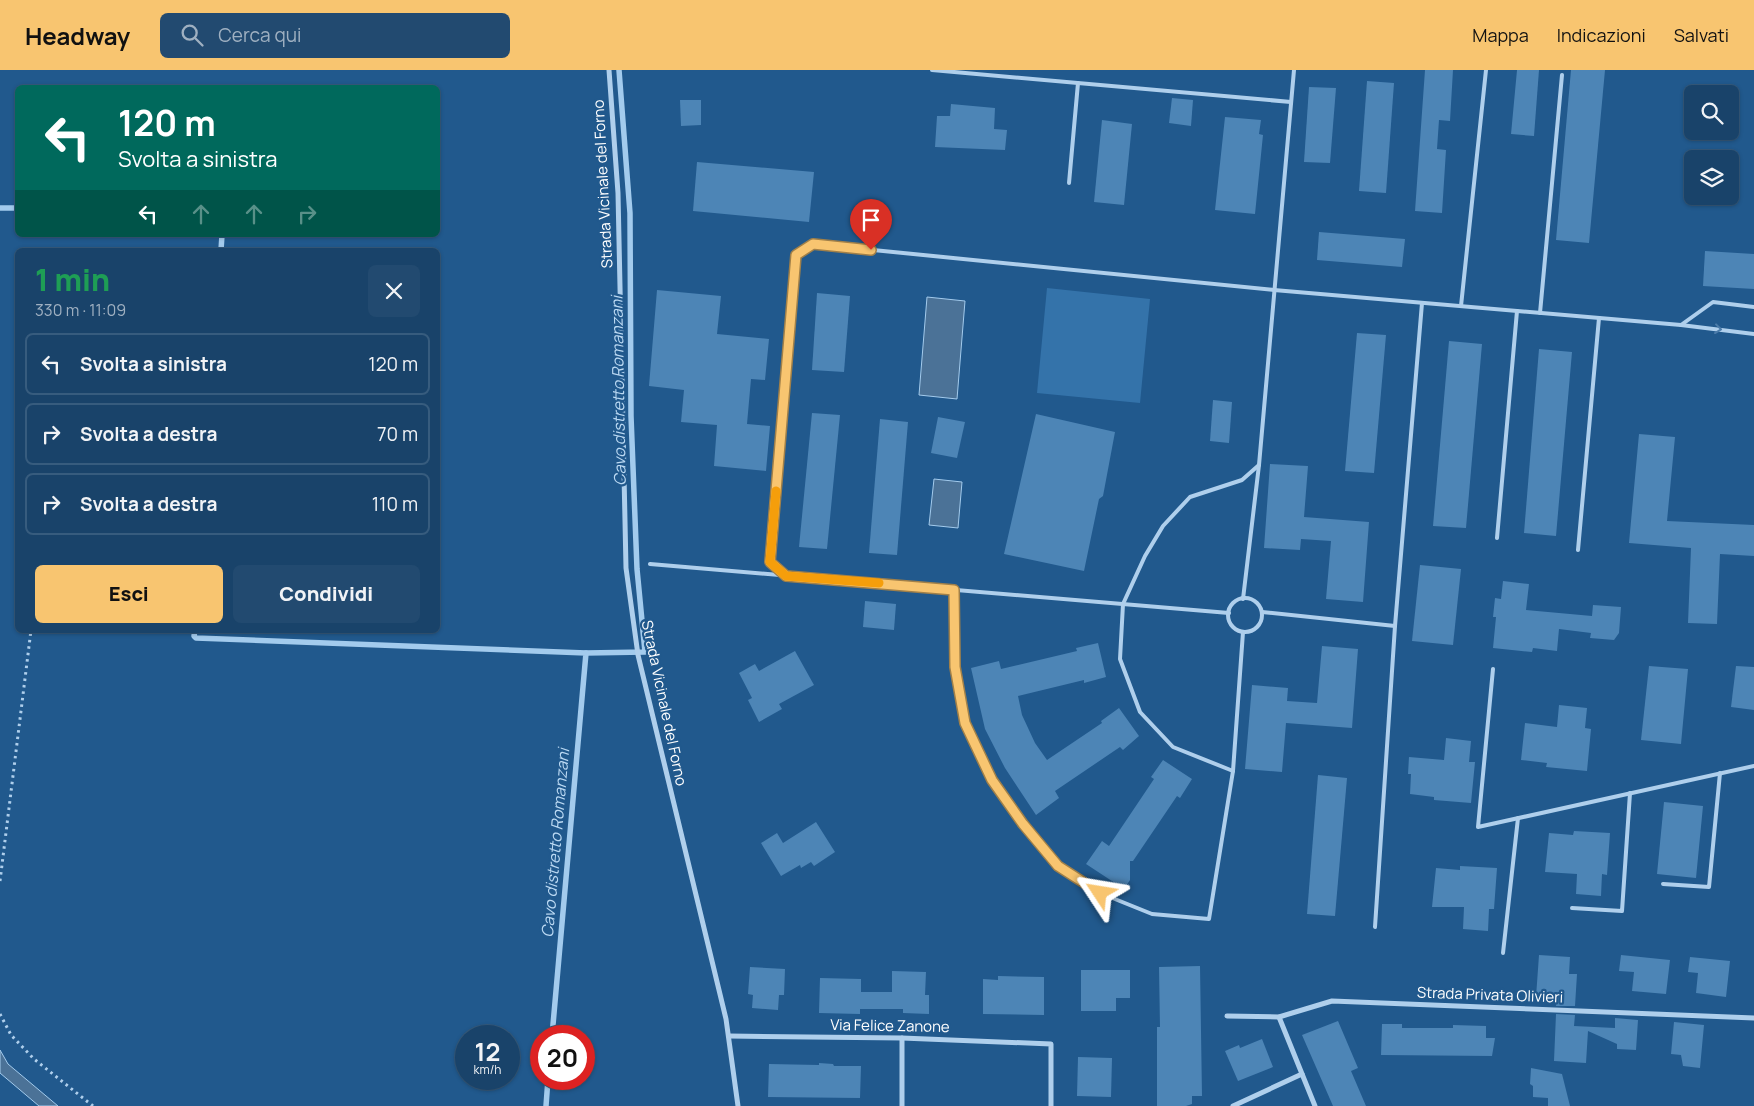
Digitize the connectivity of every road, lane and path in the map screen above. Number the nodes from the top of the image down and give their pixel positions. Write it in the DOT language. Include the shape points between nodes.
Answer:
graph roads {
  1 [pos="609,70"];
  2 [pos="932,70"];
  3 [pos="1294,70"];
  4 [pos="1486,70"];
  5 [pos="1562,75"];
  6 [pos="1078,83"];
  7 [pos="1291,102"];
  8 [pos="1069,183"];
  9 [pos="1274,290"];
  10 [pos="1422,303"];
  11 [pos="1461,306"];
  12 [pos="1754,307"];
  13 [pos="1517,311"];
  14 [pos="1540,313"];
  15 [pos="1599,318"];
  16 [pos="1682,325"];
  17 [pos="1754,334"];
  18 [pos="1259,465"];
  19 [pos="1498,538"];
  20 [pos="1578,550"];
  21 [pos="650,564"];
  22 [pos="786,576"];
  23 [pos="954,590"];
  24 [pos="1243,599"];
  25 [pos="1123,604"];
  26 [pos="1262,612"];
  27 [pos="1229,613"];
  28 [pos="1395,626"];
  29 [pos="1243,632"];
  30 [pos="31,633"];
  31 [pos="1493,669"];
  32 [pos="1754,766"];
  33 [pos="1233,771"];
  34 [pos="1720,773"];
  35 [pos="1630,793"];
  36 [pos="1518,818"];
  37 [pos="0,881"];
  38 [pos="1664,884"];
  39 [pos="1572,908"];
  40 [pos="1375,927"];
  41 [pos="1503,954"];
  42 [pos="0,1014"];
  43 [pos="1226,1016"];
  44 [pos="1279,1017"];
  45 [pos="1754,1018"];
  46 [pos="729,1036"];
  47 [pos="902,1038"];
  48 [pos="1302,1074"];
  49 [pos="93,1106"];
  50 [pos="738,1106"];
  51 [pos="902,1106"];
  52 [pos="1051,1106"];
  53 [pos="1233,1106"];
  54 [pos="1314,1106"];
  1 -- 46 [label="street, Strada Vicinale del Forno" via="618,194 626,568 638,656"];
  2 -- 6 [label="lane"];
  3 -- 7 [label="lane"];
  4 -- 11 [label="lane"];
  5 -- 14 [label="lane"];
  6 -- 7 [label="lane"];
  6 -- 8 [label="lane"];
  7 -- 9 [label="lane"];
  9 -- 10 [label="lane"];
  9 -- 18 [label="lane"];
  9 -- 22 [label="lane" via="813,244 796,255 770,562"];
  10 -- 11 [label="lane"];
  10 -- 28 [label="lane"];
  11 -- 13 [label="lane"];
  12 -- 16 [label="lane" via="1713,302"];
  13 -- 14 [label="lane"];
  13 -- 19 [label="lane"];
  14 -- 15 [label="lane"];
  15 -- 16 [label="lane"];
  15 -- 20 [label="lane"];
  16 -- 17 [label="lane, one-way"];
  18 -- 24 [label="lane"];
  18 -- 25 [label="lane" via="1242,480 1190,497 1163,526"];
  21 -- 22 [label="lane"];
  22 -- 23 [label="lane"];
  23 -- 25 [label="lane"];
  23 -- 33 [label="lane" via="955,667 965,723 992,780 1058,866 1100,893 1152,914 1210,919"];
  24 -- 26 [label="lane" via="1257,602"];
  24 -- 27 [label="lane" via="1236,601"];
  25 -- 27 [label="lane"];
  25 -- 33 [label="lane" via="1120,659 1140,712 1173,747"];
  26 -- 28 [label="lane"];
  26 -- 29 [label="lane" via="1256,628"];
  27 -- 29 [label="lane" via="1232,625"];
  28 -- 40 [label="lane"];
  29 -- 33 [label="lane"];
  30 -- 37 [label="path"];
  31 -- 36 [label="lane" via="1478,827"];
  32 -- 34 [label="lane"];
  34 -- 35 [label="lane"];
  34 -- 38 [label="lane" via="1709,887"];
  35 -- 36 [label="lane"];
  35 -- 39 [label="lane" via="1622,911"];
  36 -- 41 [label="lane"];
  42 -- 49 [label="path" via="11,1035 34,1059"];
  43 -- 44 [label="street, Strada Privata Olivieri"];
  44 -- 45 [label="street, Strada Privata Olivieri" via="1332,1001"];
  44 -- 48 [label="street"];
  46 -- 47 [label="street, Via Felice Zanone"];
  46 -- 50 [label="street, Strada Vicinale del Forno"];
  47 -- 51 [label="street"];
  47 -- 52 [label="street, Via Felice Zanone" via="1051,1044"];
  48 -- 53 [label="street"];
  48 -- 54 [label="street"];
}
